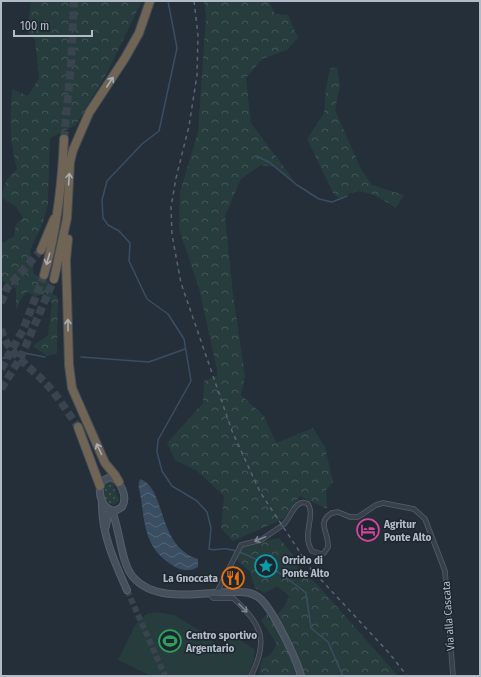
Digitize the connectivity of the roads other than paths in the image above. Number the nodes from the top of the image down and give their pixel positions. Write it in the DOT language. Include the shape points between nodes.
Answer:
graph roads {
  1 [pos="150,1"];
  2 [pos="64,139"];
  3 [pos="57,216"];
  4 [pos="67,218"];
  5 [pos="41,250"];
  6 [pos="44,275"];
  7 [pos="54,279"];
  8 [pos="78,427"];
  9 [pos="119,482"];
  10 [pos="100,486"];
  11 [pos="102,501"];
  12 [pos="122,507"];
  13 [pos="112,511"];
  14 [pos="284,524"];
  15 [pos="118,525"];
  16 [pos="280,527"];
  17 [pos="105,532"];
  18 [pos="127,590"];
  19 [pos="217,592"];
  20 [pos="209,593"];
  21 [pos="251,676"];
  22 [pos="301,676"];
  23 [pos="453,676"];
  4 -- 1 [label="highway, one-way" via="73,150 89,113 139,33"];
  2 -- 3 [label="highway"];
  3 -- 5 [label="highway" via="52,220"];
  3 -- 6 [label="highway, one-way"];
  4 -- 7 [label="highway"];
  9 -- 4 [label="highway, one-way" via="105,463 72,388 69,365"];
  8 -- 10 [label="highway"];
  9 -- 10 [label="main road" via="110,477 103,480"];
  9 -- 12 [label="main road" via="124,497"];
  10 -- 11 [label="main road"];
  11 -- 13 [label="main road"];
  11 -- 17 [label="main road" via="101,515"];
  12 -- 13 [label="main road"];
  12 -- 15 [label="main road"];
  13 -- 15 [label="main road"];
  13 -- 17 [label="main road" via="108,514"];
  14 -- 23 [label="street, Via alla Cascata" via="299,503 308,504 311,512 307,539 312,551 321,554 327,550 328,544 323,524 325,518 332,513 338,512 358,518 383,503 409,508 421,514 445,571"];
  15 -- 20 [label="main road" via="128,568 142,585 166,593"];
  16 -- 19 [label="street, one-way" via="261,540 243,544 239,548"];
  17 -- 18 [label="main road"];
  19 -- 20 [label="main road"];
  19 -- 22 [label="main road" via="246,592 259,597 295,658"];
  20 -- 21 [label="street, one-way" via="213,598 233,598 257,623 261,640 259,660"];
}
